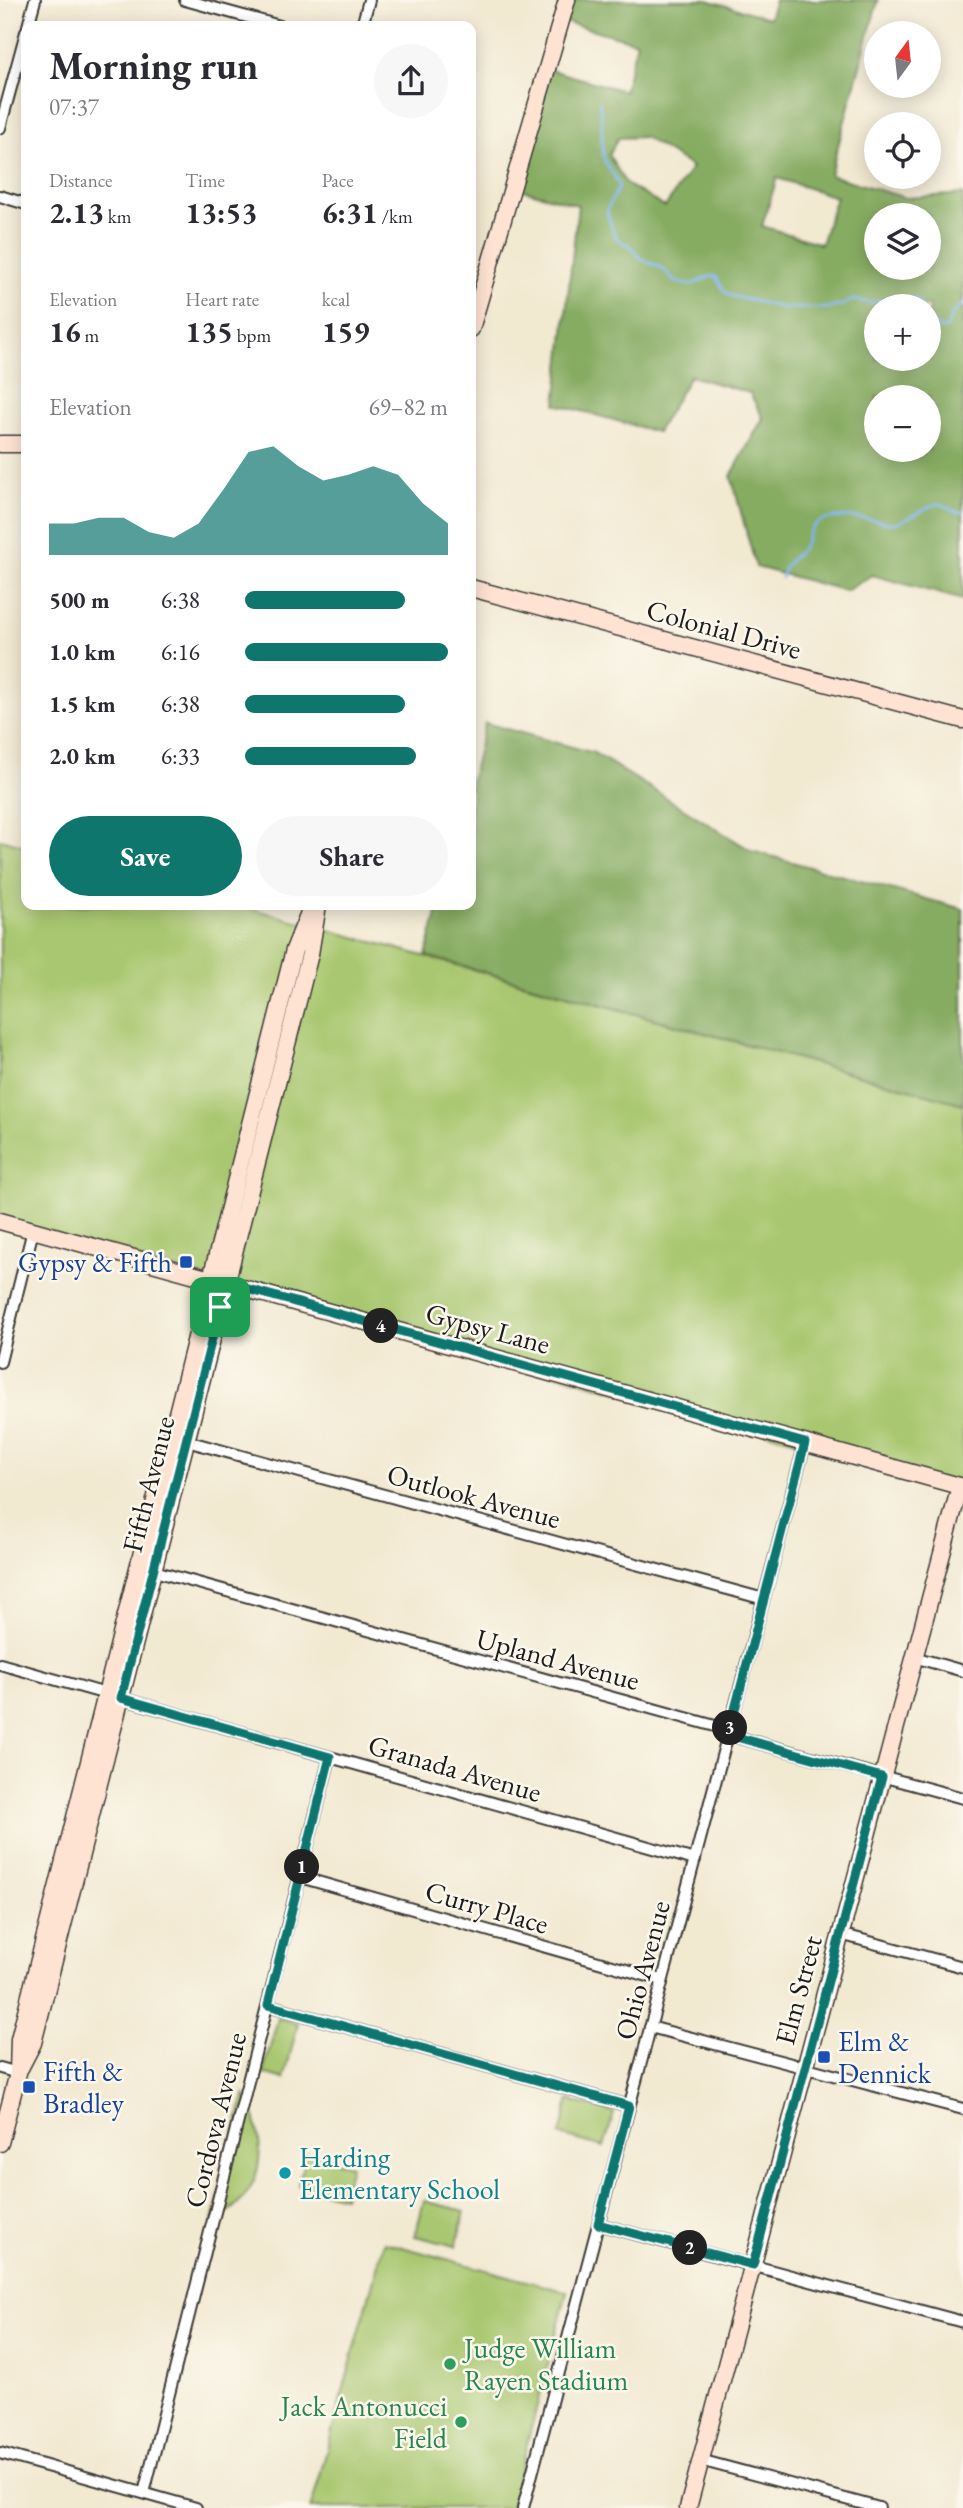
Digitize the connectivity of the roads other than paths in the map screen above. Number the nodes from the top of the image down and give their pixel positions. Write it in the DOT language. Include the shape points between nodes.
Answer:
graph roads {
  1 [pos="35,0"];
  2 [pos="185,0"];
  3 [pos="369,0"];
  4 [pos="567,0"];
  5 [pos="29,21"];
  6 [pos="262,21"];
  7 [pos="363,21"];
  8 [pos="21,50"];
  9 [pos="0,128"];
  10 [pos="0,197"];
  11 [pos="21,203"];
  12 [pos="476,312"];
  13 [pos="21,443"];
  14 [pos="0,444"];
  15 [pos="476,589"];
  16 [pos="963,720"];
  17 [pos="310,910"];
  18 [pos="317,910"];
  19 [pos="0,1221"];
  20 [pos="33,1230"];
  21 [pos="218,1281"];
  22 [pos="0,1362"];
  23 [pos="180,1439"];
  24 [pos="805,1443"];
  25 [pos="961,1486"];
  26 [pos="146,1569"];
  27 [pos="764,1600"];
  28 [pos="914,1657"];
  29 [pos="0,1664"];
  30 [pos="963,1671"];
  31 [pos="114,1696"];
  32 [pos="729,1732"];
  33 [pos="330,1757"];
  34 [pos="882,1777"];
  35 [pos="963,1798"];
  36 [pos="695,1860"];
  37 [pos="300,1877"];
  38 [pos="840,1934"];
  39 [pos="963,1967"];
  40 [pos="662,1980"];
  41 [pos="268,2005"];
  42 [pos="650,2027"];
  43 [pos="0,2068"];
  44 [pos="805,2068"];
  45 [pos="18,2073"];
  46 [pos="629,2106"];
  47 [pos="963,2109"];
  48 [pos="0,2143"];
  49 [pos="598,2224"];
  50 [pos="753,2265"];
  51 [pos="963,2322"];
  52 [pos="0,2453"];
  53 [pos="700,2460"];
  54 [pos="144,2493"];
  55 [pos="196,2508"];
  56 [pos="523,2508"];
  57 [pos="688,2508"];
  58 [pos="879,2508"];
  1 -- 5 [label="street"];
  2 -- 6 [label="street"];
  3 -- 7 [label="street"];
  4 -- 12 [label="street"];
  8 -- 9 [label="street"];
  10 -- 11 [label="street"];
  13 -- 14 [label="street"];
  15 -- 16 [label="street, Colonial Drive"];
  17 -- 21 [label="street, Fifth Avenue" via="294,950"];
  18 -- 21 [label="street, Fifth Avenue" via="310,954"];
  19 -- 20 [label="street, Gypsy Lane"];
  20 -- 21 [label="street, Gypsy Lane"];
  20 -- 22 [label="street"];
  21 -- 23 [label="street, Fifth Avenue"];
  21 -- 24 [label="street, Gypsy Lane"];
  23 -- 26 [label="street, Fifth Avenue"];
  23 -- 27 [label="street, Outlook Avenue"];
  24 -- 25 [label="street, Gypsy Lane"];
  24 -- 27 [label="street, Ohio Avenue"];
  25 -- 28 [label="street, Elm Street"];
  26 -- 31 [label="street, Fifth Avenue"];
  26 -- 32 [label="street, Upland Avenue"];
  27 -- 32 [label="street, Ohio Avenue"];
  28 -- 30 [label="street"];
  28 -- 34 [label="street, Elm Street"];
  29 -- 31 [label="street, Granada Avenue"];
  31 -- 33 [label="street, Granada Avenue"];
  31 -- 45 [label="street, Fifth Avenue" via="19,2039"];
  32 -- 34 [label="street, Upland Avenue"];
  32 -- 36 [label="street, Ohio Avenue"];
  33 -- 36 [label="street, Granada Avenue"];
  33 -- 37 [label="street, Cordova Avenue"];
  34 -- 35 [label="street, Upland Avenue"];
  34 -- 38 [label="street, Elm Street"];
  36 -- 40 [label="street, Ohio Avenue"];
  37 -- 40 [label="street, Curry Place"];
  37 -- 41 [label="street, Cordova Avenue"];
  38 -- 39 [label="street"];
  38 -- 44 [label="street, Elm Street"];
  40 -- 42 [label="street, Ohio Avenue"];
  41 -- 46 [label="street"];
  41 -- 54 [label="street, Cordova Avenue"];
  42 -- 44 [label="street"];
  42 -- 46 [label="street, Ohio Avenue"];
  43 -- 45 [label="street"];
  44 -- 47 [label="street"];
  44 -- 50 [label="street, Elm Street"];
  45 -- 48 [label="street, Fifth Avenue"];
  46 -- 49 [label="street, Ohio Avenue"];
  49 -- 50 [label="street"];
  49 -- 56 [label="street, Ohio Avenue"];
  50 -- 51 [label="street"];
  50 -- 53 [label="street, Elm Street"];
  52 -- 54 [label="street"];
  53 -- 57 [label="street, Elm Street"];
  53 -- 58 [label="street"];
  54 -- 55 [label="street"];
}
